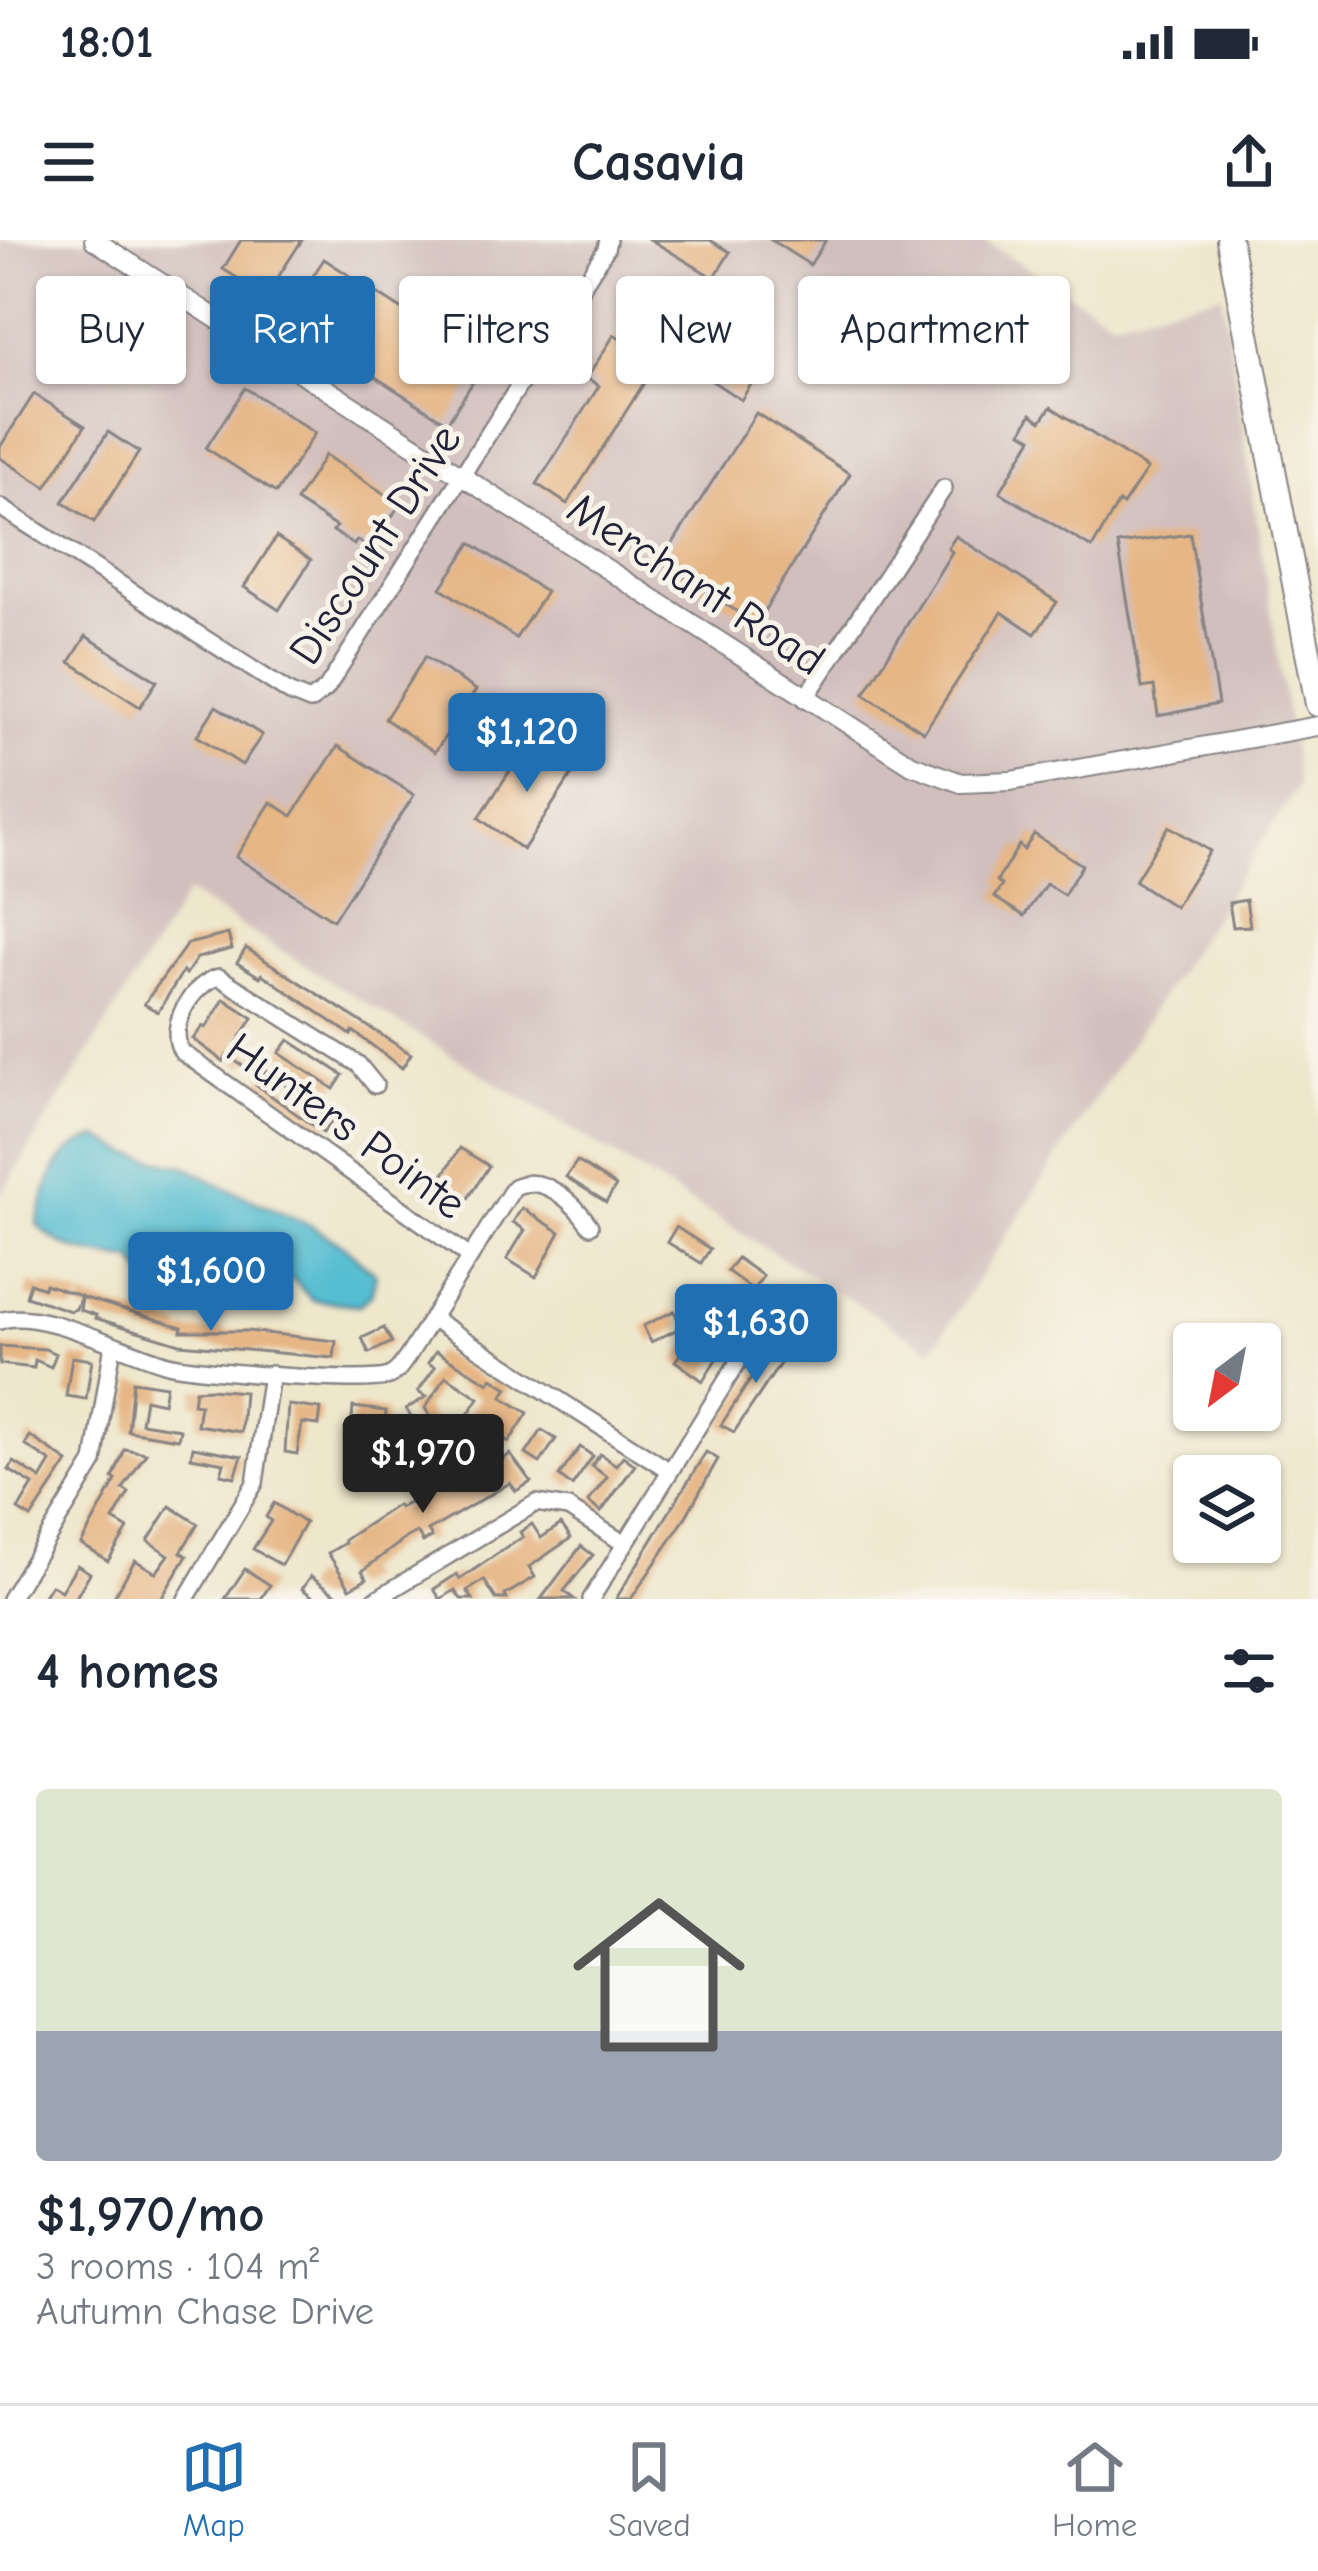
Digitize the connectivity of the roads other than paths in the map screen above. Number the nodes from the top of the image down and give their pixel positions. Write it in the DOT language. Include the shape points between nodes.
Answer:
graph roads {
  1 [pos="94,240"];
  2 [pos="608,240"];
  3 [pos="1229,240"];
  4 [pos="460,478"];
  5 [pos="944,488"];
  6 [pos="0,507"];
  7 [pos="805,699"];
  8 [pos="1318,704"];
  9 [pos="1318,726"];
  10 [pos="375,1085"];
  11 [pos="590,1226"];
  12 [pos="470,1258"];
  13 [pos="706,1298"];
  14 [pos="433,1319"];
  15 [pos="0,1321"];
  16 [pos="113,1345"];
  17 [pos="271,1374"];
  18 [pos="670,1472"];
  19 [pos="625,1544"];
  20 [pos="10,1599"];
  21 [pos="186,1599"];
  22 [pos="376,1599"];
  23 [pos="591,1599"];
  1 -- 4 [label="street, Merchant Road"];
  2 -- 4 [label="street, Discount Drive"];
  3 -- 8 [label="highway"];
  4 -- 6 [label="street, Discount Drive" via="326,689 310,701"];
  4 -- 7 [label="street, Merchant Road"];
  5 -- 7 [label="street"];
  7 -- 9 [label="street, Merchant Road" via="912,765 961,783"];
  10 -- 12 [label="street, Hunters Pointe" via="358,1064 219,977 200,986 175,1028 182,1052"];
  11 -- 12 [label="street" via="549,1189 521,1183"];
  12 -- 14 [label="street"];
  13 -- 18 [label="street" via="743,1320 746,1349"];
  14 -- 17 [label="street" via="390,1375"];
  14 -- 18 [label="street"];
  15 -- 16 [label="street" via="27,1318"];
  16 -- 17 [label="street" via="170,1364"];
  16 -- 20 [label="street" via="94,1462"];
  17 -- 21 [label="street" via="255,1483"];
  18 -- 19 [label="street"];
  19 -- 22 [label="street" via="568,1508 536,1503"];
  19 -- 23 [label="street"];
}
